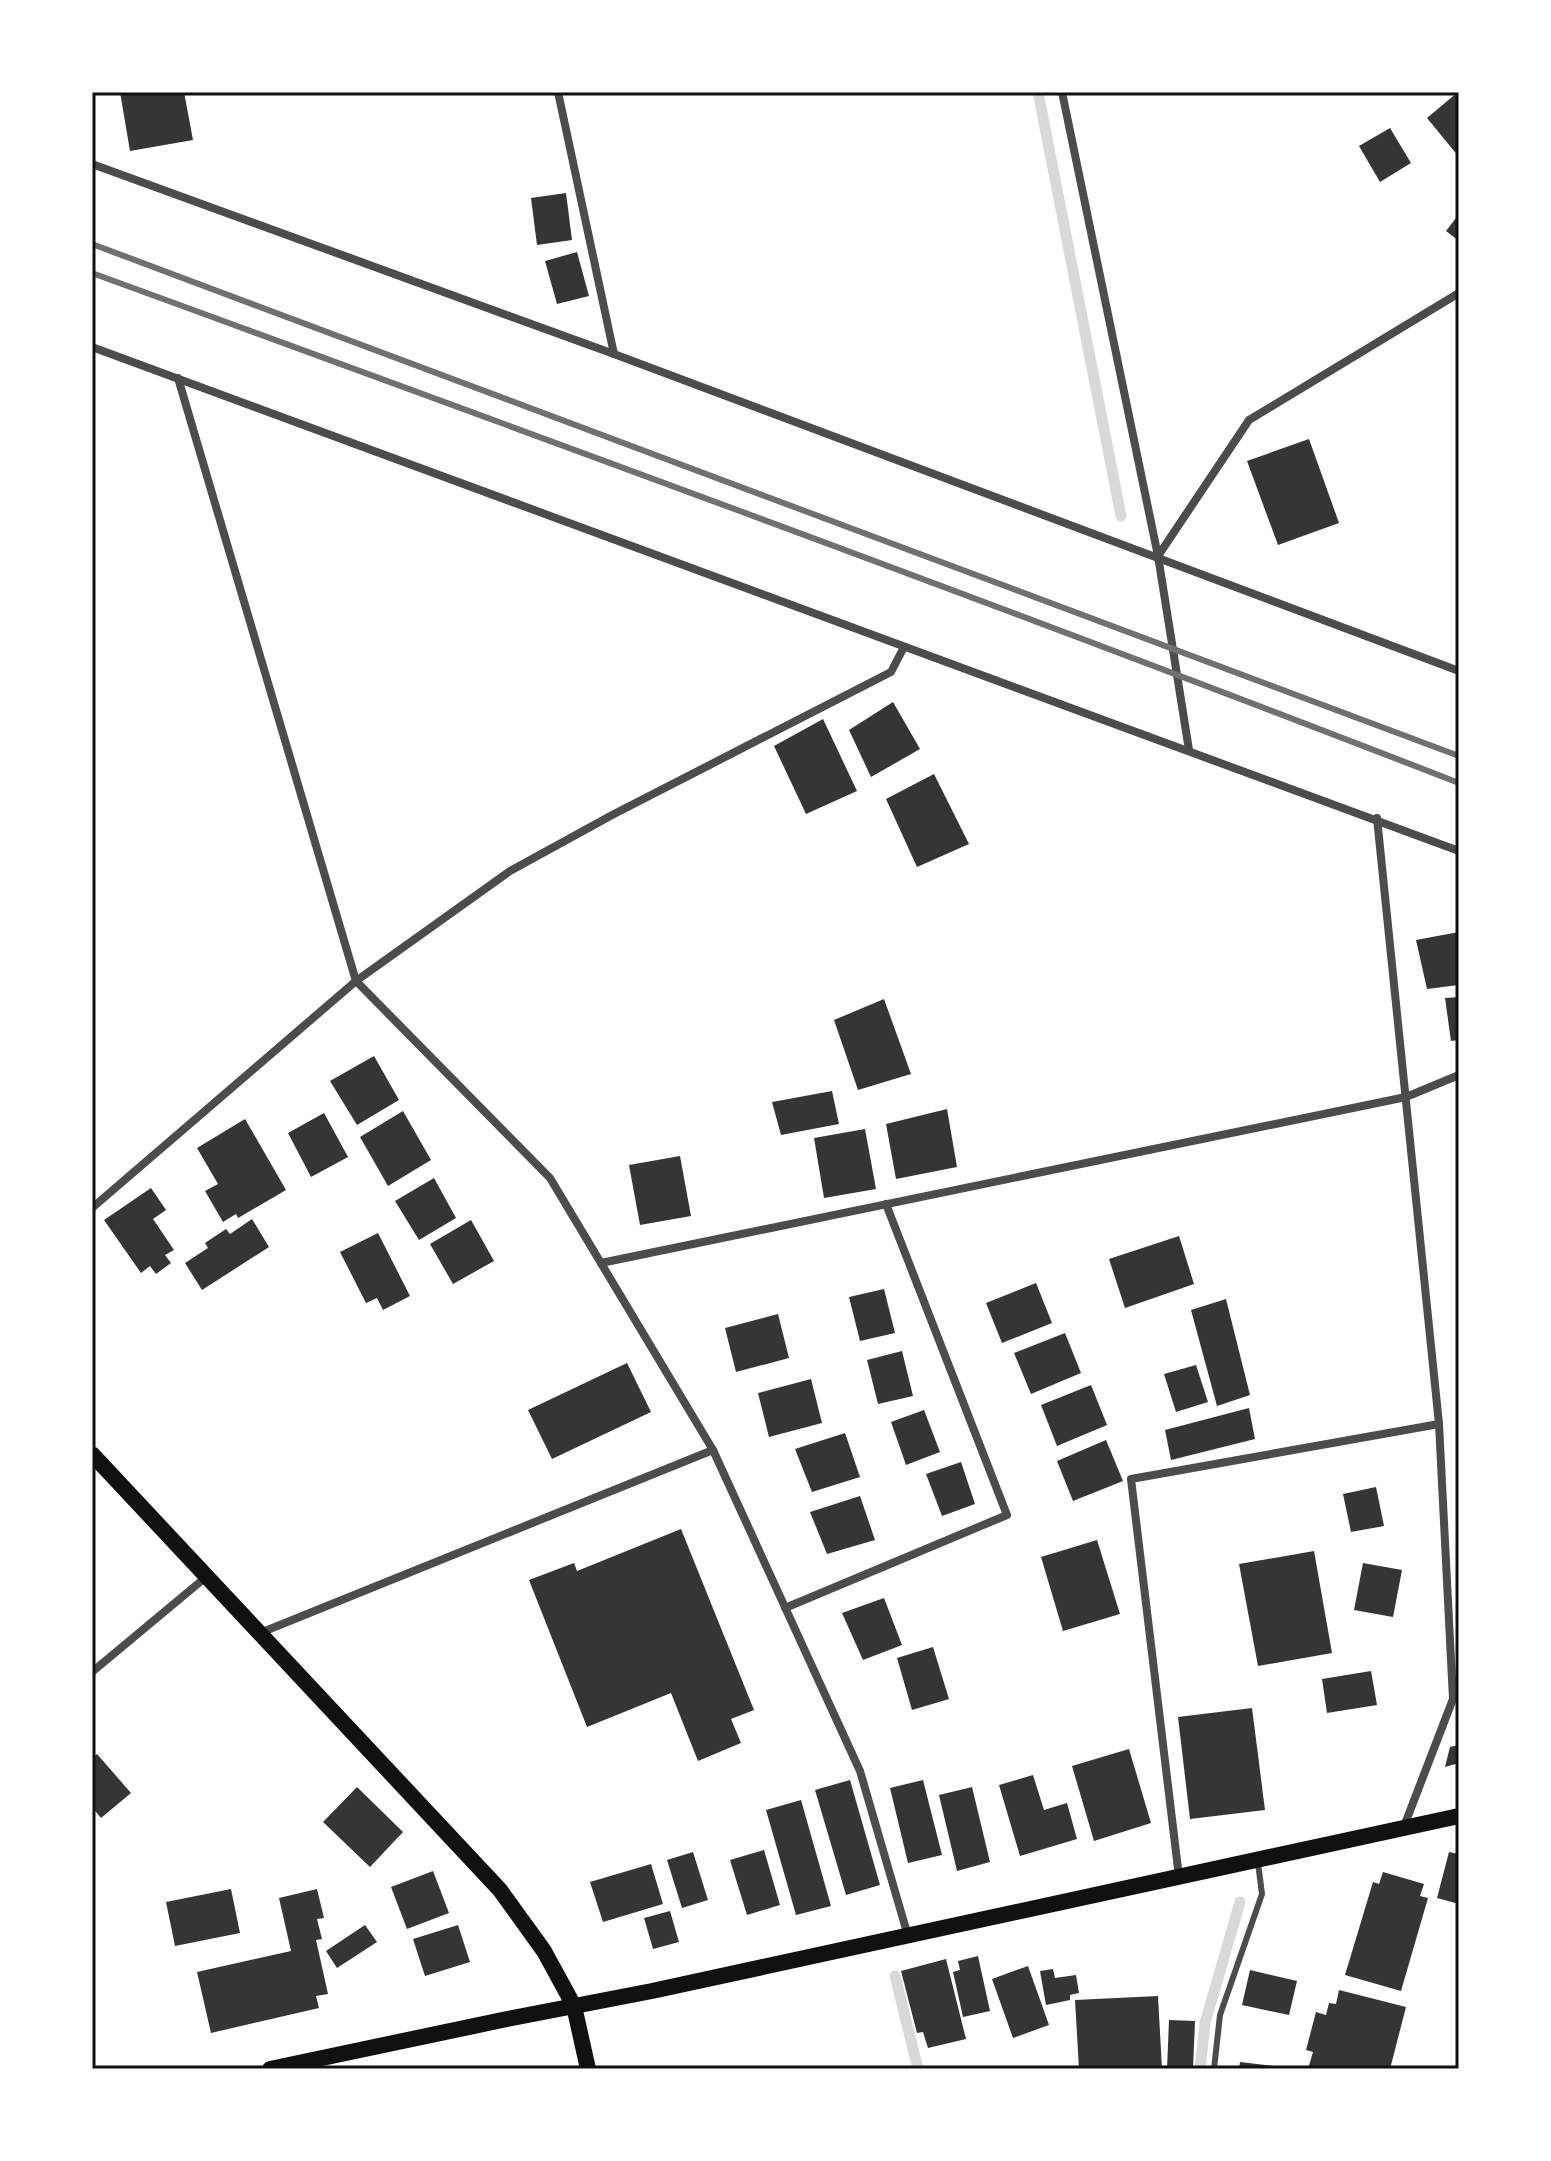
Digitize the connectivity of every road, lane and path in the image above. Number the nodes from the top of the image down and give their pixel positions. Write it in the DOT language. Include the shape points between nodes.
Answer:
graph roads {
  1 [pos="558,92"];
  2 [pos="1062,92"];
  3 [pos="92,164"];
  4 [pos="1459,293"];
  5 [pos="92,347"];
  6 [pos="614,354"];
  7 [pos="178,378"];
  8 [pos="1158,556"];
  9 [pos="904,647"];
  10 [pos="1459,671"];
  11 [pos="1189,750"];
  12 [pos="1377,818"];
  13 [pos="1459,851"];
  14 [pos="356,981"];
  15 [pos="1459,1075"];
  16 [pos="1406,1097"];
  17 [pos="886,1204"];
  18 [pos="92,1208"];
  19 [pos="601,1263"];
  20 [pos="1439,1424"];
  21 [pos="713,1450"];
  22 [pos="92,1454"];
  23 [pos="207,1576"];
  24 [pos="785,1608"];
  25 [pos="260,1633"];
  26 [pos="92,1672"];
  27 [pos="1459,1816"];
  28 [pos="1403,1829"];
  29 [pos="1258,1860"];
  30 [pos="1179,1877"];
  31 [pos="908,1936"];
  32 [pos="574,2006"];
  33 [pos="270,2069"];
  34 [pos="588,2069"];
  35 [pos="1214,2069"];
  1 -- 6 [label="street"];
  2 -- 8 [label="street"];
  3 -- 6 [label="street"];
  4 -- 8 [label="street" via="1249,420"];
  5 -- 7 [label="street"];
  6 -- 8 [label="street"];
  7 -- 9 [label="street"];
  7 -- 14 [label="street"];
  8 -- 10 [label="street"];
  8 -- 11 [label="street"];
  9 -- 11 [label="street"];
  9 -- 14 [label="street" via="891,672 510,871"];
  11 -- 12 [label="street"];
  12 -- 13 [label="street"];
  12 -- 16 [label="street"];
  14 -- 18 [label="street"];
  14 -- 19 [label="street" via="550,1178"];
  15 -- 16 [label="street"];
  16 -- 17 [label="street"];
  16 -- 20 [label="street"];
  17 -- 19 [label="street"];
  17 -- 24 [label="street" via="1007,1515"];
  19 -- 21 [label="street"];
  20 -- 28 [label="street" via="1453,1699"];
  20 -- 30 [label="street" via="1131,1479"];
  21 -- 24 [label="street"];
  21 -- 25 [label="street"];
  22 -- 23 [label="main road"];
  23 -- 25 [label="main road"];
  23 -- 26 [label="street"];
  24 -- 31 [label="street" via="860,1771"];
  25 -- 32 [label="main road" via="500,1890 544,1951"];
  27 -- 28 [label="main road"];
  28 -- 29 [label="main road"];
  29 -- 30 [label="main road"];
  29 -- 35 [label="lane" via="1262,1894 1220,2015"];
  30 -- 31 [label="main road"];
  31 -- 32 [label="main road"];
  32 -- 33 [label="main road"];
  32 -- 34 [label="main road"];
}
